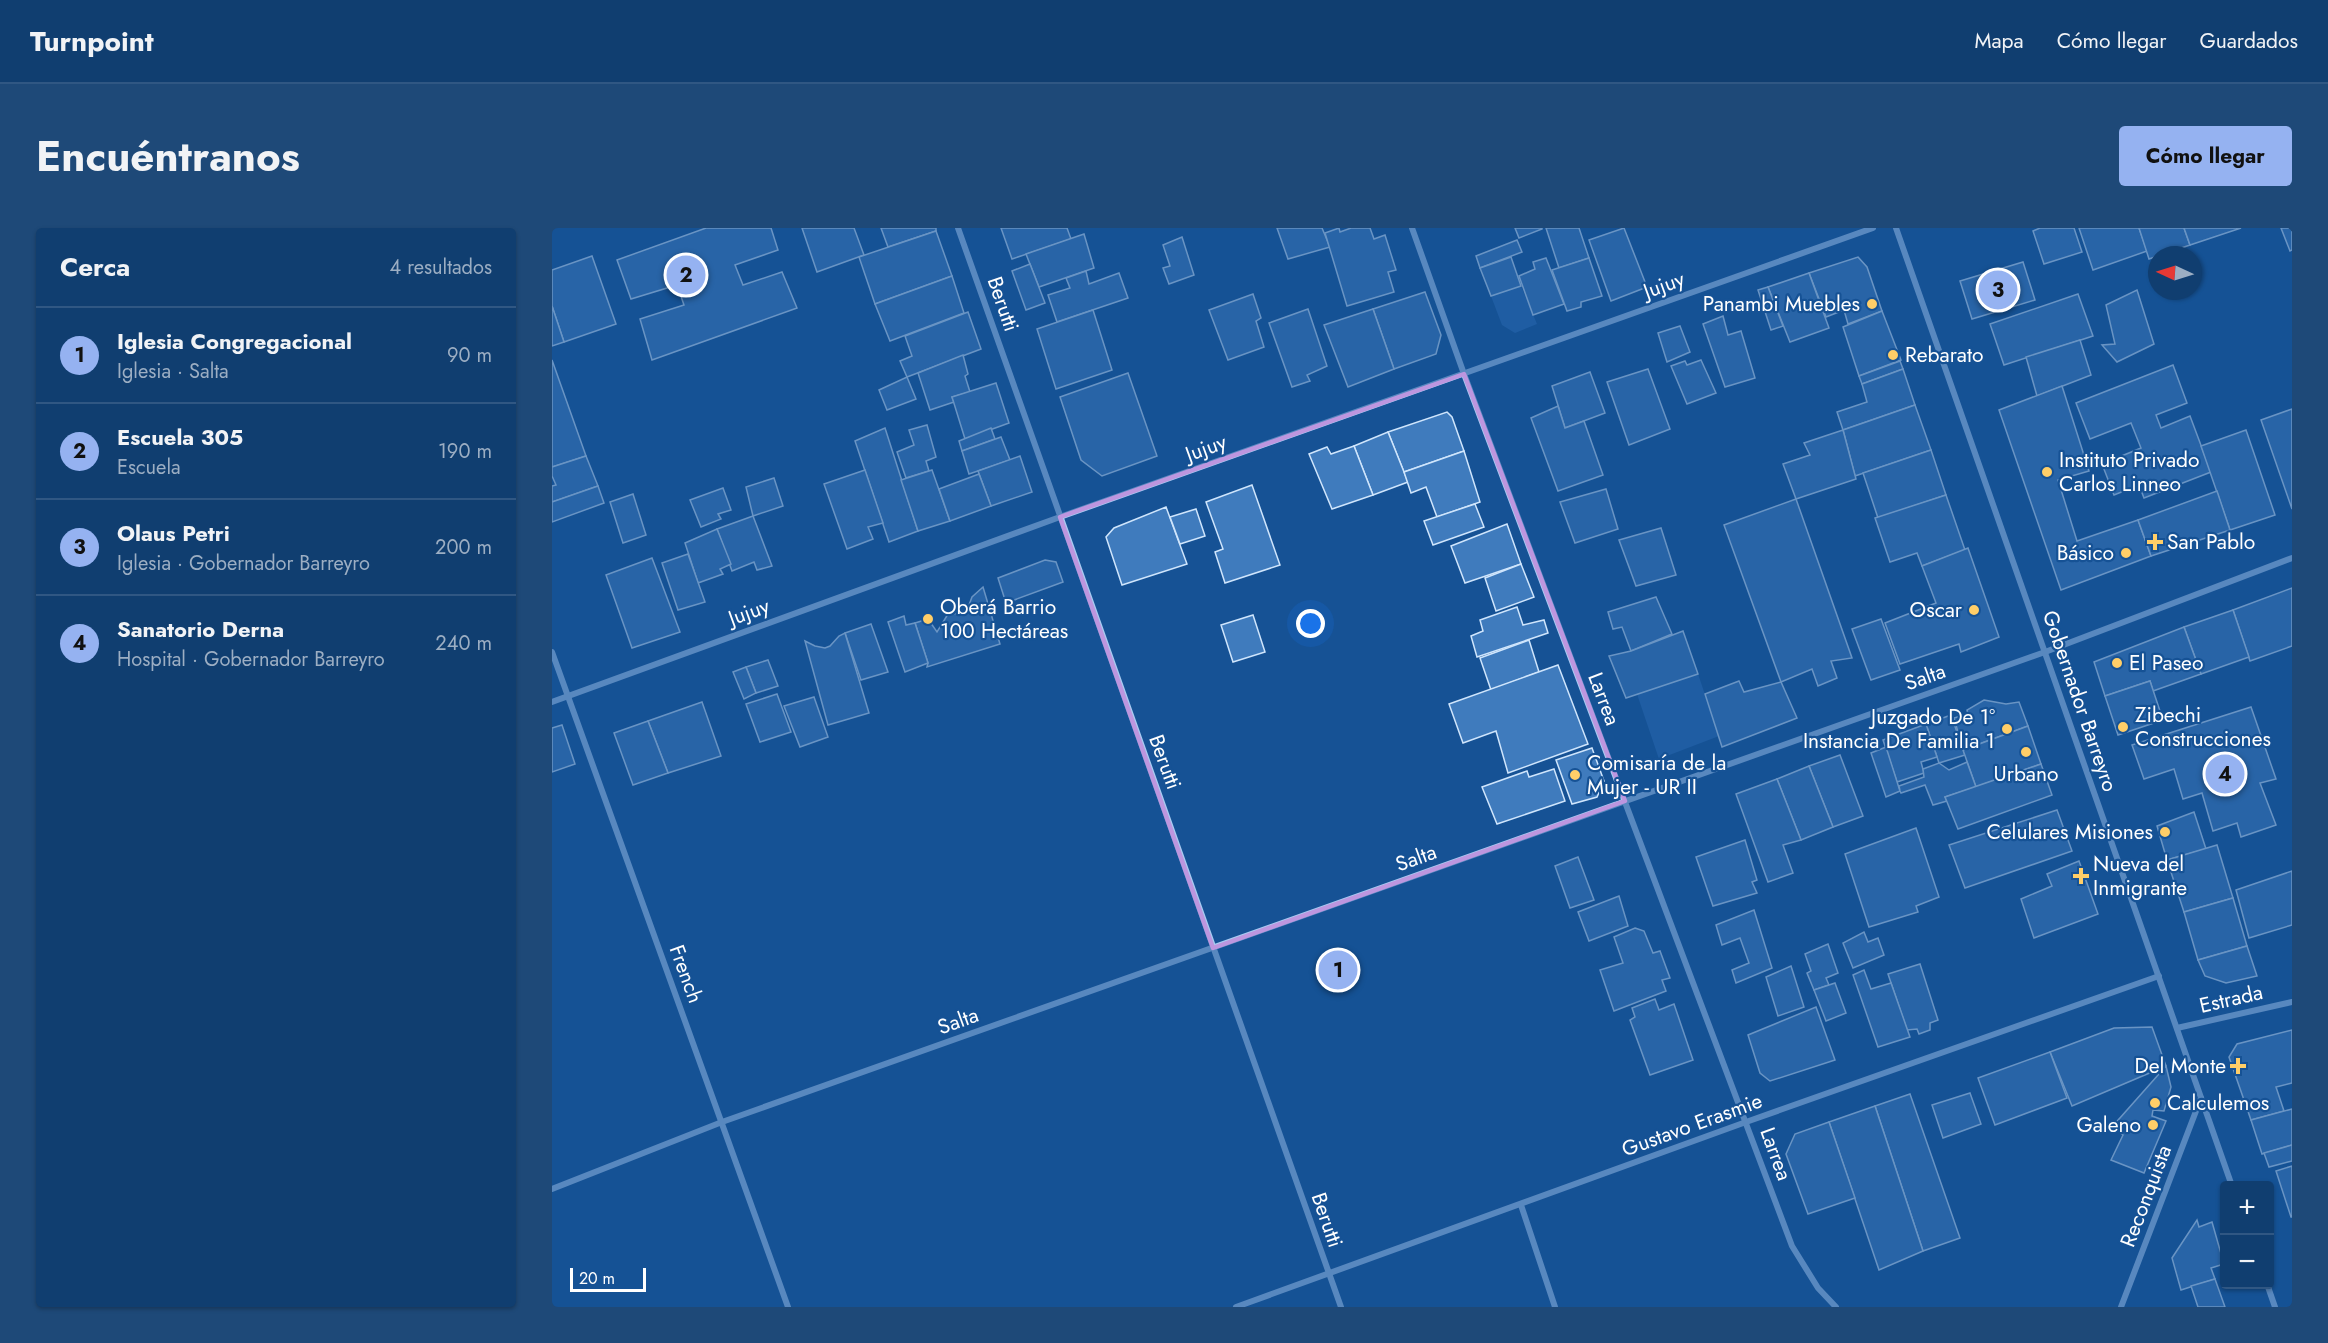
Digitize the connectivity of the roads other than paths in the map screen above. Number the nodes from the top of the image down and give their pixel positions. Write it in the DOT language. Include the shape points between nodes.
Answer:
graph roads {
  1 [pos="958,228"];
  2 [pos="1412,228"];
  3 [pos="1873,228"];
  4 [pos="1896,228"];
  5 [pos="1464,374"];
  6 [pos="1060,517"];
  7 [pos="2292,558"];
  8 [pos="552,652"];
  9 [pos="2045,652"];
  10 [pos="568,696"];
  11 [pos="552,702"];
  12 [pos="1625,801"];
  13 [pos="1213,948"];
  14 [pos="2159,976"];
  15 [pos="2292,1002"];
  16 [pos="2177,1029"];
  17 [pos="2201,1097"];
  18 [pos="722,1122"];
  19 [pos="1746,1122"];
  20 [pos="2231,1181"];
  21 [pos="552,1189"];
  22 [pos="1521,1205"];
  23 [pos="1329,1274"];
  24 [pos="2269,1289"];
  25 [pos="788,1307"];
  26 [pos="1236,1307"];
  27 [pos="1341,1307"];
  28 [pos="1555,1307"];
  29 [pos="1836,1307"];
  30 [pos="2121,1307"];
  31 [pos="2275,1307"];
  1 -- 6 [label="street, Berutti"];
  2 -- 5 [label="street, Larrea"];
  3 -- 5 [label="street, Jujuy"];
  4 -- 9 [label="street, Gobernador Barreyro"];
  5 -- 6 [label="street, Jujuy"];
  5 -- 12 [label="street, Larrea"];
  6 -- 10 [label="street, Jujuy"];
  6 -- 13 [label="street, Berutti"];
  7 -- 9 [label="street, Salta"];
  8 -- 10 [label="street, French"];
  9 -- 12 [label="street, Salta"];
  9 -- 14 [label="street, Gobernador Barreyro"];
  10 -- 11 [label="street, Jujuy"];
  10 -- 18 [label="street, French"];
  12 -- 13 [label="street, Salta"];
  12 -- 19 [label="street, Larrea"];
  13 -- 18 [label="street, Salta"];
  13 -- 23 [label="street, Berutti"];
  14 -- 16 [label="street, Gobernador Barreyro"];
  14 -- 19 [label="street, Gustavo Erasmie"];
  15 -- 16 [label="street, Estrada"];
  16 -- 17 [label="street, Gobernador Barreyro"];
  17 -- 20 [label="street, Gobernador Barreyro"];
  17 -- 30 [label="street, Reconquista"];
  18 -- 21 [label="street, Salta"];
  18 -- 25 [label="street, French"];
  19 -- 22 [label="street, Gustavo Erasmie"];
  19 -- 29 [label="street, Larrea" via="1792,1246"];
  22 -- 23 [label="street, Gustavo Erasmie"];
  22 -- 28 [label="street"];
  23 -- 26 [label="street, Gustavo Erasmie"];
  23 -- 27 [label="street, Berutti"];
  24 -- 31 [label="street"];
}
